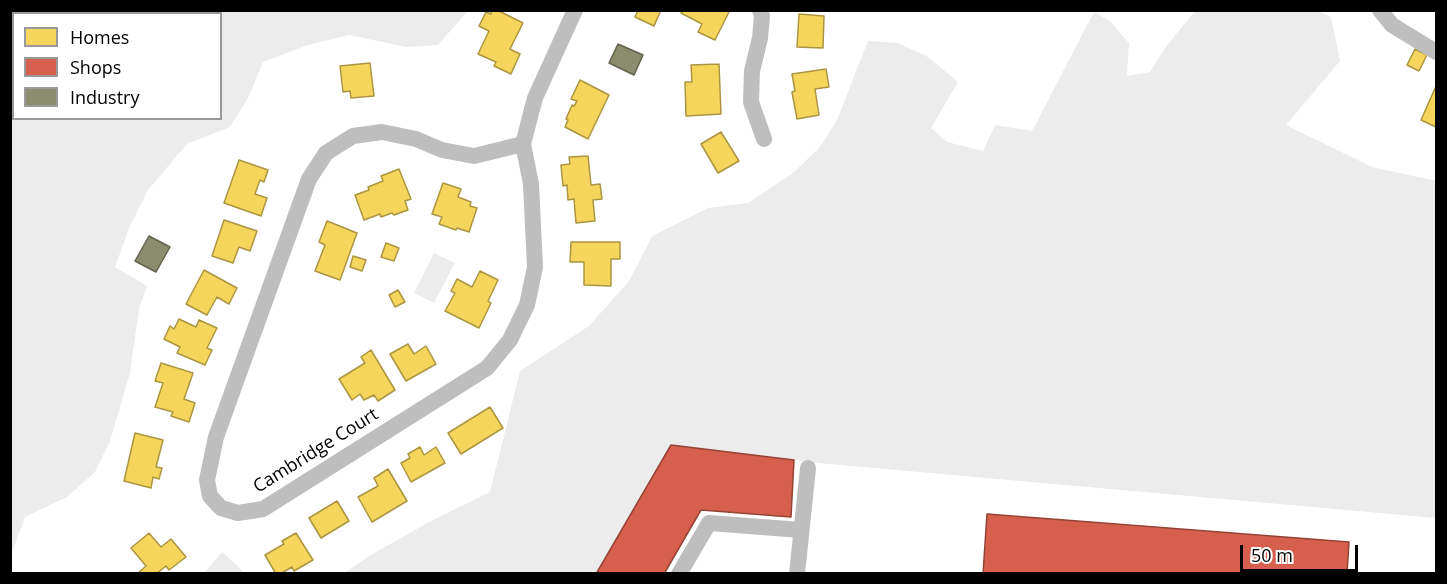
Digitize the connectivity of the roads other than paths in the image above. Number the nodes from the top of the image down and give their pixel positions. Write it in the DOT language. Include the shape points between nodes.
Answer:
graph roads {
  1 [pos="575,10"];
  2 [pos="760,10"];
  3 [pos="1380,10"];
  4 [pos="1437,52"];
  5 [pos="764,139"];
  6 [pos="523,144"];
  7 [pos="808,468"];
  8 [pos="801,530"];
  9 [pos="679,573"];
  10 [pos="797,573"];
  1 -- 6 [label="street" via="535,98"];
  2 -- 5 [label="street" via="751,102"];
  3 -- 4 [label="street" via="1392,25"];
  6 -- 6 [label="street, Cambridge Court" via="531,184 535,267 527,305 510,340 487,368 263,509 238,513 221,508 210,496 207,480 216,437 309,179 326,153 353,136 382,132 474,156"];
  7 -- 8 [label="street"];
  8 -- 9 [label="street" via="709,523"];
  8 -- 10 [label="street"];
}
